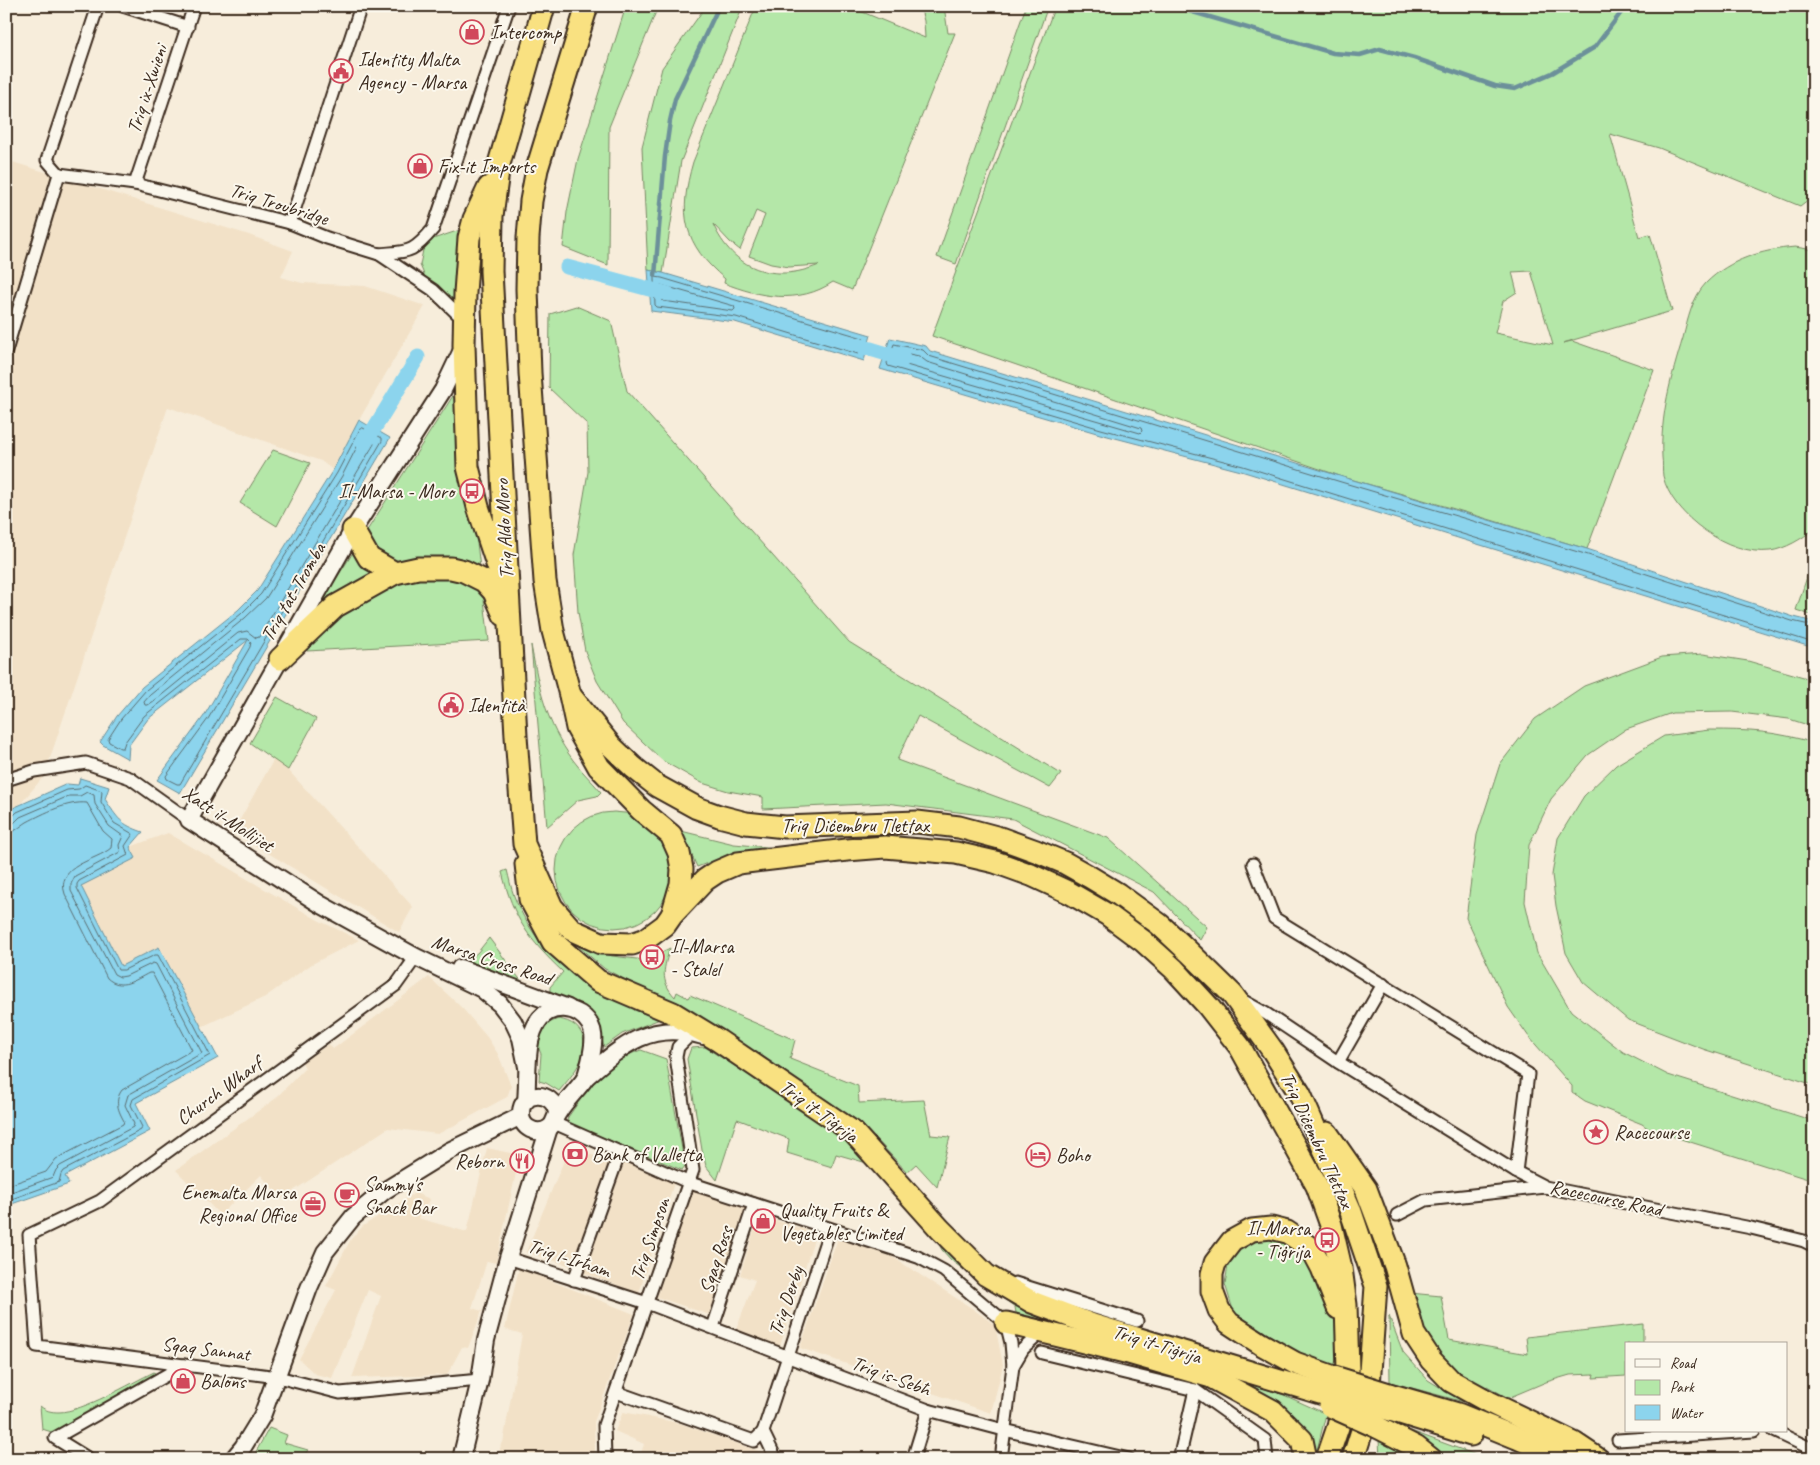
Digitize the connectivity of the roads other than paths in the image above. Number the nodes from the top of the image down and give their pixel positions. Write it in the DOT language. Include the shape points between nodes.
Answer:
graph roads {
  1 [pos="98,6"];
  2 [pos="122,6"];
  3 [pos="194,6"];
  4 [pos="361,6"];
  5 [pos="509,6"];
  6 [pos="544,6"];
  7 [pos="587,6"];
  8 [pos="188,27"];
  9 [pos="499,164"];
  10 [pos="60,174"];
  11 [pos="136,184"];
  12 [pos="290,223"];
  13 [pos="378,254"];
  14 [pos="465,322"];
  15 [pos="464,346"];
  16 [pos="6,351"];
  17 [pos="353,530"];
  18 [pos="395,573"];
  19 [pos="508,596"];
  20 [pos="511,639"];
  21 [pos="280,659"];
  22 [pos="570,695"];
  23 [pos="6,780"];
  24 [pos="189,820"];
  25 [pos="524,844"];
  26 [pos="1253,864"];
  27 [pos="672,915"];
  28 [pos="416,958"];
  29 [pos="1383,984"];
  30 [pos="1232,994"];
  31 [pos="569,1009"];
  32 [pos="692,1033"];
  33 [pos="719,1041"];
  34 [pos="1338,1062"];
  35 [pos="526,1067"];
  36 [pos="585,1078"];
  37 [pos="1300,1094"];
  38 [pos="523,1109"];
  39 [pos="549,1124"];
  40 [pos="620,1152"];
  41 [pos="1516,1172"];
  42 [pos="690,1183"];
  43 [pos="1545,1187"];
  44 [pos="754,1204"];
  45 [pos="1397,1215"];
  46 [pos="830,1229"];
  47 [pos="29,1235"];
  48 [pos="1814,1246"];
  49 [pos="508,1258"];
  50 [pos="986,1275"];
  51 [pos="574,1280"];
  52 [pos="648,1303"];
  53 [pos="1137,1321"];
  54 [pos="1006,1323"];
  55 [pos="713,1327"];
  56 [pos="1042,1332"];
  57 [pos="1042,1353"];
  58 [pos="787,1357"];
  59 [pos="184,1366"];
  60 [pos="1013,1366"];
  61 [pos="278,1377"];
  62 [pos="480,1380"];
  63 [pos="1334,1387"];
  64 [pos="1195,1390"];
  65 [pos="616,1392"];
  66 [pos="928,1410"];
  67 [pos="1379,1411"];
  68 [pos="1004,1430"];
  69 [pos="763,1432"];
  70 [pos="1739,1432"];
  71 [pos="1776,1432"];
  72 [pos="1618,1440"];
  73 [pos="1814,1450"];
  74 [pos="89,1459"];
  75 [pos="232,1459"];
  76 [pos="461,1459"];
  77 [pos="605,1459"];
  78 [pos="776,1459"];
  79 [pos="913,1459"];
  80 [pos="1001,1459"];
  81 [pos="1129,1459"];
  82 [pos="1179,1459"];
  83 [pos="1267,1459"];
  84 [pos="1306,1459"];
  85 [pos="1327,1459"];
  86 [pos="1354,1459"];
  87 [pos="1365,1459"];
  88 [pos="1431,1459"];
  89 [pos="1530,1459"];
  90 [pos="1564,1459"];
  91 [pos="1598,1459"];
  1 -- 10 [label="street" via="47,160"];
  2 -- 8 [label="street"];
  3 -- 8 [label="street, Triq ix-Xwieni"];
  4 -- 12 [label="street"];
  5 -- 13 [label="street" via="433,229 421,244 410,251"];
  6 -- 9 [label="highway, Triq Aldo Moro"];
  7 -- 22 [label="highway, Triq Aldo Moro" via="536,169 528,238 530,373 545,581 553,632"];
  8 -- 11 [label="street, Triq ix-Xwieni"];
  9 -- 14 [label="highway" via="474,219 469,238"];
  9 -- 19 [label="highway, Triq Aldo Moro" via="492,216 490,270"];
  10 -- 11 [label="street, Triq Troubridge"];
  10 -- 16 [label="street"];
  11 -- 12 [label="street, Triq Troubridge"];
  12 -- 13 [label="street, Triq Troubridge"];
  13 -- 14 [label="street, Triq Troubridge" via="433,290"];
  14 -- 15 [label="highway"];
  15 -- 17 [label="street, Triq tat-Tromba" via="443,390"];
  15 -- 19 [label="highway" via="468,467 478,508"];
  17 -- 18 [label="highway" via="369,558"];
  17 -- 21 [label="street, Triq tat-Tromba"];
  18 -- 20 [label="highway" via="418,568 451,568 484,581 494,592"];
  18 -- 21 [label="highway" via="336,606"];
  19 -- 20 [label="highway, Triq Aldo Moro"];
  20 -- 25 [label="highway, Triq Aldo Moro"];
  21 -- 24 [label="street, Triq tat-Tromba"];
  22 -- 27 [label="highway, Triq Aldo Moro" via="578,728 599,767 671,835 682,869"];
  22 -- 30 [label="highway, Triq Diċembru Tlettax" via="633,768 657,786 697,808 746,823 785,827 917,822 959,827 1000,838 1065,863 1118,894 1159,924"];
  23 -- 24 [label="street, Xatt il-Mollijiet" via="34,771 86,763 130,778"];
  24 -- 28 [label="street, Xatt il-Mollijiet" via="320,904"];
  25 -- 27 [label="highway, Triq Aldo Moro" via="552,907 572,930 602,943 632,944 646,939 665,925"];
  25 -- 33 [label="highway, Triq it-Tiġrija" via="530,899 553,942 598,981 673,1013"];
  26 -- 29 [label="street" via="1274,918"];
  27 -- 63 [label="highway, Triq Diċembru Tlettax" via="705,880 738,863 885,847 956,853 995,862 1070,893 1108,915 1174,969 1240,1047 1317,1186 1342,1268 1346,1305"];
  28 -- 31 [label="street, Marsa Cross Road" via="459,968"];
  28 -- 35 [label="street, Marsa Cross Road" via="482,989 500,1004 521,1038"];
  28 -- 47 [label="street, Church Wharf" via="396,985 100,1201"];
  29 -- 34 [label="street"];
  29 -- 41 [label="street" via="1528,1074"];
  30 -- 34 [label="street" via="1265,1012"];
  30 -- 37 [label="highway, Triq Diċembru Tlettax"];
  31 -- 35 [label="street, Marsa Cross Road" via="550,1011 536,1024"];
  31 -- 36 [label="street, Marsa Cross Road" via="578,1012 592,1027 594,1037"];
  32 -- 33 [label="street"];
  32 -- 36 [label="street" via="677,1030 643,1036"];
  32 -- 42 [label="street, Triq Simpson" via="678,1047 676,1056 694,1170"];
  33 -- 50 [label="highway, Triq it-Tiġrija" via="853,1132"];
  34 -- 41 [label="street, Racecourse Road"];
  35 -- 38 [label="street, Marsa Cross Road" via="528,1082"];
  36 -- 39 [label="street, Marsa Cross Road"];
  37 -- 67 [label="highway, Triq Diċembru Tlettax" via="1350,1209 1376,1286"];
  37 -- 91 [label="highway" via="1366,1189 1395,1266 1414,1334 1431,1360 1451,1382 1574,1442"];
  38 -- 39 [label="street" via="526,1126"];
  38 -- 39 [label="street" via="535,1096 546,1097 554,1103"];
  38 -- 61 [label="street" via="384,1191 353,1217 325,1252"];
  39 -- 40 [label="street"];
  39 -- 49 [label="street, Marsa Cross Road"];
  40 -- 42 [label="street"];
  40 -- 51 [label="street"];
  41 -- 43 [label="street, Racecourse Road"];
  42 -- 44 [label="street"];
  42 -- 52 [label="street, Triq Simpson"];
  43 -- 45 [label="street" via="1426,1200"];
  43 -- 48 [label="street, Racecourse Road" via="1751,1228"];
  44 -- 46 [label="street"];
  44 -- 55 [label="street, Sqaq Ross"];
  46 -- 54 [label="street" via="918,1257 944,1271"];
  46 -- 58 [label="street, Triq Derby"];
  47 -- 59 [label="street, Sqaq Sannat" via="37,1346"];
  49 -- 51 [label="street, Triq l-Irħam"];
  49 -- 62 [label="street, Marsa Cross Road" via="486,1340"];
  50 -- 53 [label="street"];
  50 -- 63 [label="highway, Triq it-Tiġrija" via="1032,1302 1093,1325 1275,1380"];
  51 -- 52 [label="street, Triq l-Irħam"];
  52 -- 55 [label="street, Triq is-Sebħ"];
  52 -- 65 [label="street, Triq Simpson"];
  54 -- 56 [label="highway"];
  54 -- 60 [label="street"];
  55 -- 58 [label="street, Triq is-Sebħ"];
  56 -- 60 [label="street" via="1023,1349"];
  56 -- 84 [label="highway" via="1211,1377 1273,1411 1302,1440"];
  57 -- 64 [label="street"];
  58 -- 66 [label="street, Triq is-Sebħ"];
  58 -- 69 [label="street, Triq Derby"];
  59 -- 61 [label="street, Sqaq Sannat"];
  59 -- 74 [label="street" via="55,1438"];
  60 -- 68 [label="street"];
  61 -- 62 [label="street, Sqaq Sannat" via="340,1393"];
  61 -- 75 [label="street" via="262,1416"];
  62 -- 76 [label="street, Marsa Cross Road"];
  63 -- 63 [label="highway" via="1338,1304 1312,1249 1287,1232 1271,1228 1252,1230 1232,1241 1214,1263 1212,1291 1219,1310 1229,1323"];
  63 -- 67 [label="highway, bridge"];
  63 -- 67 [label="highway, bridge"];
  63 -- 85 [label="highway, Triq Diċembru Tlettax" via="1338,1427"];
  64 -- 82 [label="street"];
  64 -- 83 [label="street" via="1265,1440"];
  65 -- 69 [label="street" via="754,1441"];
  65 -- 77 [label="street, Triq Simpson" via="604,1425"];
  66 -- 68 [label="street, Triq is-Sebħ"];
  66 -- 79 [label="street"];
  67 -- 86 [label="highway, Triq Diċembru Tlettax"];
  67 -- 87 [label="highway"];
  67 -- 88 [label="highway"];
  67 -- 89 [label="highway" via="1454,1429"];
  67 -- 90 [label="highway" via="1458,1414"];
  68 -- 80 [label="street"];
  68 -- 81 [label="street, Triq is-Sebħ"];
  69 -- 78 [label="street"];
  70 -- 72 [label="street"];
  71 -- 73 [label="street"];
}
